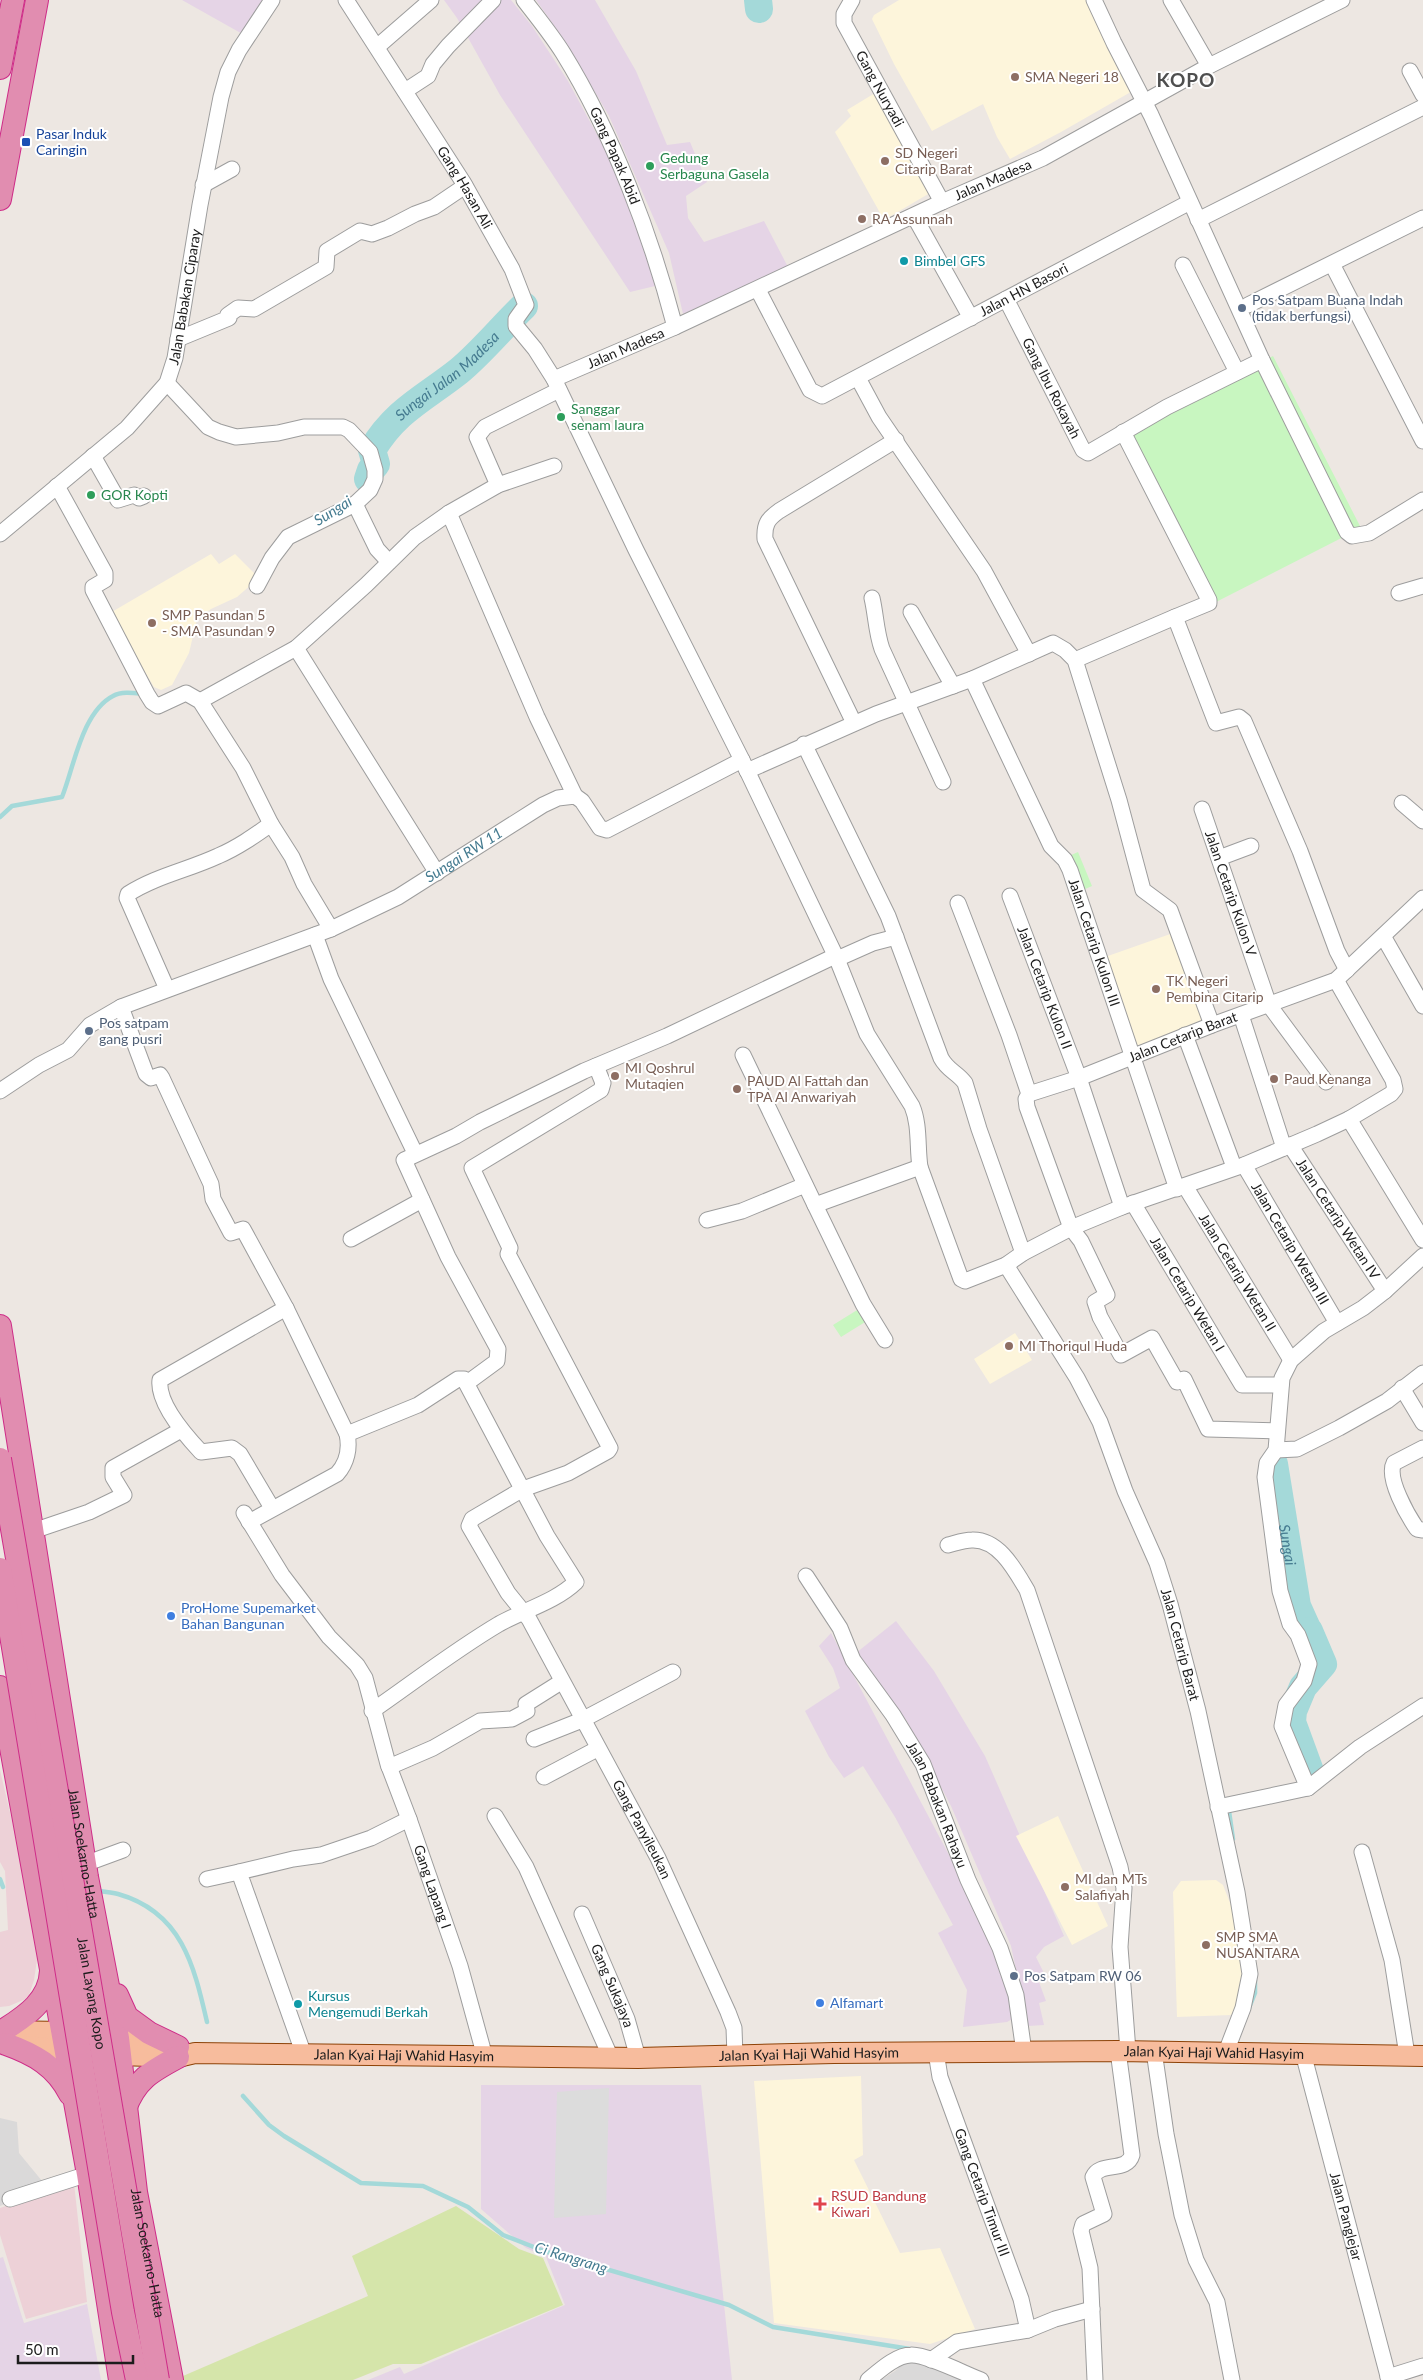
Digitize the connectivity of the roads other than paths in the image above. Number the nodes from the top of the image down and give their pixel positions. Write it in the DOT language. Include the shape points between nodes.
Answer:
graph roads {
  1 [pos="13,0"];
  2 [pos="37,0"];
  3 [pos="272,0"];
  4 [pos="346,0"];
  5 [pos="431,0"];
  6 [pos="493,0"];
  7 [pos="524,0"];
  8 [pos="852,0"];
  9 [pos="1094,0"];
  10 [pos="1171,0"];
  11 [pos="1342,0"];
  12 [pos="377,47"];
  13 [pos="1210,66"];
  14 [pos="0,68"];
  15 [pos="1410,72"];
  16 [pos="405,91"];
  17 [pos="1423,96"];
  18 [pos="1145,103"];
  19 [pos="1423,107"];
  20 [pos="232,169"];
  21 [pos="203,185"];
  22 [pos="465,186"];
  23 [pos="0,200"];
  24 [pos="942,202"];
  25 [pos="1190,202"];
  26 [pos="914,216"];
  27 [pos="1423,218"];
  28 [pos="1198,220"];
  29 [pos="1332,264"];
  30 [pos="1183,265"];
  31 [pos="758,290"];
  32 [pos="1006,299"];
  33 [pos="1241,302"];
  34 [pos="971,318"];
  35 [pos="675,327"];
  36 [pos="178,340"];
  37 [pos="1262,360"];
  38 [pos="1237,372"];
  39 [pos="858,378"];
  40 [pos="167,384"];
  41 [pos="556,384"];
  42 [pos="1123,432"];
  43 [pos="896,440"];
  44 [pos="1423,441"];
  45 [pos="93,456"];
  46 [pos="554,466"];
  47 [pos="498,485"];
  48 [pos="57,486"];
  49 [pos="144,496"];
  50 [pos="1423,500"];
  51 [pos="355,504"];
  52 [pos="449,513"];
  53 [pos="0,534"];
  54 [pos="389,562"];
  55 [pos="257,586"];
  56 [pos="1423,586"];
  57 [pos="1399,593"];
  58 [pos="872,598"];
  59 [pos="911,612"];
  60 [pos="1175,617"];
  61 [pos="296,648"];
  62 [pos="1029,654"];
  63 [pos="1075,660"];
  64 [pos="972,679"];
  65 [pos="953,686"];
  66 [pos="200,701"];
  67 [pos="908,702"];
  68 [pos="851,716"];
  69 [pos="804,744"];
  70 [pos="744,766"];
  71 [pos="943,782"];
  72 [pos="575,796"];
  73 [pos="1402,803"];
  74 [pos="1202,809"];
  75 [pos="1423,821"];
  76 [pos="271,824"];
  77 [pos="1250,846"];
  78 [pos="1219,858"];
  79 [pos="437,873"];
  80 [pos="1010,896"];
  81 [pos="1423,898"];
  82 [pos="958,904"];
  83 [pos="331,928"];
  84 [pos="315,935"];
  85 [pos="1383,936"];
  86 [pos="896,937"];
  87 [pos="836,957"];
  88 [pos="1342,975"];
  89 [pos="167,989"];
  90 [pos="1269,1005"];
  91 [pos="1423,1006"];
  92 [pos="121,1008"];
  93 [pos="1241,1015"];
  94 [pos="1212,1025"];
  95 [pos="1185,1036"];
  96 [pos="743,1055"];
  97 [pos="1132,1058"];
  98 [pos="596,1066"];
  99 [pos="1079,1078"];
  100 [pos="1326,1082"];
  101 [pos="0,1091"];
  102 [pos="1029,1094"];
  103 [pos="1349,1119"];
  104 [pos="1287,1147"];
  105 [pos="415,1154"];
  106 [pos="1239,1166"];
  107 [pos="920,1167"];
  108 [pos="805,1184"];
  109 [pos="1181,1187"];
  110 [pos="422,1200"];
  111 [pos="815,1205"];
  112 [pos="1127,1205"];
  113 [pos="707,1220"];
  114 [pos="1071,1228"];
  115 [pos="352,1240"];
  116 [pos="1423,1240"];
  117 [pos="1023,1252"];
  118 [pos="1423,1256"];
  119 [pos="1006,1265"];
  120 [pos="1385,1291"];
  121 [pos="286,1308"];
  122 [pos="1337,1323"];
  123 [pos="0,1326"];
  124 [pos="885,1340"];
  125 [pos="1290,1360"];
  126 [pos="1423,1373"];
  127 [pos="467,1383"];
  128 [pos="1281,1385"];
  129 [pos="1402,1388"];
  130 [pos="1423,1423"];
  131 [pos="181,1430"];
  132 [pos="1277,1431"];
  133 [pos="347,1434"];
  134 [pos="1423,1448"];
  135 [pos="1276,1450"];
  136 [pos="0,1459"];
  137 [pos="523,1489"];
  138 [pos="272,1508"];
  139 [pos="1423,1530"];
  140 [pos="33,1531"];
  141 [pos="948,1544"];
  142 [pos="0,1569"];
  143 [pos="806,1576"];
  144 [pos="524,1611"];
  145 [pos="673,1672"];
  146 [pos="561,1682"];
  147 [pos="0,1687"];
  148 [pos="1423,1706"];
  149 [pos="374,1715"];
  150 [pos="582,1720"];
  151 [pos="534,1739"];
  152 [pos="598,1749"];
  153 [pos="389,1767"];
  154 [pos="544,1777"];
  155 [pos="1308,1788"];
  156 [pos="1218,1807"];
  157 [pos="78,1811"];
  158 [pos="495,1816"];
  159 [pos="409,1819"];
  160 [pos="24,1824"];
  161 [pos="123,1850"];
  162 [pos="1362,1852"];
  163 [pos="85,1864"];
  164 [pos="239,1872"];
  165 [pos="207,1879"];
  166 [pos="582,1914"];
  167 [pos="104,1961"];
  168 [pos="52,1965"];
  169 [pos="2,2036"];
  170 [pos="65,2041"];
  171 [pos="119,2046"];
  172 [pos="1123,2051"];
  173 [pos="1154,2051"];
  174 [pos="184,2052"];
  175 [pos="936,2052"];
  176 [pos="1024,2052"];
  177 [pos="1226,2052"];
  178 [pos="1303,2054"];
  179 [pos="304,2055"];
  180 [pos="736,2056"];
  181 [pos="1415,2056"];
  182 [pos="485,2057"];
  183 [pos="611,2058"];
  184 [pos="638,2058"];
  185 [pos="125,2110"];
  186 [pos="76,2111"];
  187 [pos="88,2174"];
  188 [pos="10,2199"];
  189 [pos="150,2265"];
  190 [pos="102,2270"];
  191 [pos="1092,2309"];
  192 [pos="1028,2330"];
  193 [pos="931,2360"];
  194 [pos="1423,2366"];
  195 [pos="1388,2378"];
  196 [pos="120,2380"];
  197 [pos="137,2380"];
  198 [pos="158,2380"];
  199 [pos="172,2380"];
  200 [pos="868,2380"];
  201 [pos="981,2380"];
  202 [pos="1095,2380"];
  203 [pos="1232,2380"];
  1 -- 14 [label="highway"];
  2 -- 23 [label="highway"];
  3 -- 21 [label="street, Jalan Babakan Ciparay" via="228,72"];
  4 -- 12 [label="street, Gang Hasan Ali"];
  5 -- 12 [label="street"];
  6 -- 16 [label="street" via="448,46 428,76"];
  7 -- 35 [label="street, Gang Papak Abid" via="562,51 585,90 647,233"];
  8 -- 24 [label="street, Gang Nuryadi" via="844,14 844,23"];
  9 -- 18 [label="street"];
  10 -- 13 [label="street"];
  11 -- 13 [label="street, Jalan Madesa"];
  12 -- 16 [label="street, Gang Hasan Ali"];
  13 -- 18 [label="street, Jalan Madesa"];
  15 -- 17 [label="street"];
  16 -- 22 [label="street, Gang Hasan Ali"];
  18 -- 24 [label="street, Jalan Madesa" via="1043,158"];
  18 -- 25 [label="street"];
  19 -- 28 [label="street"];
  20 -- 21 [label="street"];
  21 -- 36 [label="street, Jalan Babakan Ciparay"];
  22 -- 36 [label="street" via="434,207 388,228 372,234 360,231 327,251 326,267 254,309 238,308 228,315 229,318"];
  22 -- 41 [label="street, Gang Hasan Ali" via="526,300 526,306 516,319 516,326"];
  24 -- 26 [label="street, Jalan Madesa"];
  25 -- 28 [label="street"];
  25 -- 32 [label="street, Jalan HN Basori"];
  26 -- 31 [label="street, Jalan Madesa"];
  26 -- 34 [label="street"];
  27 -- 29 [label="street"];
  28 -- 33 [label="street"];
  29 -- 33 [label="street"];
  29 -- 44 [label="street"];
  30 -- 38 [label="street"];
  31 -- 35 [label="street, Jalan Madesa"];
  31 -- 39 [label="street, Jalan HN Basori" via="810,390 822,396"];
  32 -- 34 [label="street, Jalan HN Basori"];
  32 -- 42 [label="street, Gang Ibu Rokayah" via="1084,450 1091,452"];
  33 -- 37 [label="street" via="1244,320"];
  34 -- 39 [label="street, Jalan HN Basori"];
  35 -- 41 [label="street, Jalan Madesa"];
  36 -- 40 [label="street, Jalan Babakan Ciparay"];
  37 -- 38 [label="street, Gang Ibu Rokayah"];
  37 -- 50 [label="street" via="1347,532 1352,536 1369,533"];
  38 -- 42 [label="street, Gang Ibu Rokayah"];
  39 -- 43 [label="street" via="878,417"];
  40 -- 45 [label="street, Jalan Babakan Ciparay" via="127,428"];
  40 -- 51 [label="street" via="208,426 236,437 304,427 343,427 349,430 370,452 375,470 370,490"];
  41 -- 47 [label="street, Jalan Madesa" via="478,433"];
  41 -- 70 [label="street"];
  42 -- 60 [label="street" via="1209,600 1209,603"];
  43 -- 62 [label="street" via="984,571"];
  43 -- 68 [label="street" via="779,510 764,527 765,539"];
  45 -- 48 [label="street, Jalan Babakan Ciparay"];
  45 -- 49 [label="street" via="118,500 134,495"];
  46 -- 47 [label="street"];
  47 -- 52 [label="street"];
  48 -- 53 [label="street, Jalan Babakan Ciparay"];
  48 -- 66 [label="street" via="105,573 105,580 93,590 152,702 162,706 186,693"];
  51 -- 54 [label="street" via="377,549"];
  51 -- 55 [label="street" via="288,537"];
  52 -- 54 [label="street" via="415,537"];
  52 -- 72 [label="street" via="537,717"];
  54 -- 61 [label="street"];
  56 -- 57 [label="street"];
  58 -- 67 [label="street" via="878,622 877,635"];
  59 -- 65 [label="street"];
  60 -- 63 [label="street"];
  60 -- 88 [label="street" via="1216,722 1239,717 1244,721 1300,850 1337,951"];
  61 -- 66 [label="street"];
  61 -- 79 [label="street"];
  62 -- 63 [label="street" via="1054,643"];
  62 -- 64 [label="street"];
  63 -- 94 [label="street" via="1120,800 1143,890 1170,910"];
  64 -- 65 [label="street"];
  64 -- 97 [label="street, Jalan Cetarip Kulon III" via="1051,846 1070,870"];
  65 -- 67 [label="street"];
  66 -- 76 [label="street" via="243,768"];
  67 -- 68 [label="street"];
  67 -- 71 [label="street"];
  68 -- 69 [label="street"];
  69 -- 70 [label="street"];
  69 -- 86 [label="street"];
  70 -- 72 [label="street" via="607,830 600,828"];
  70 -- 87 [label="street"];
  72 -- 79 [label="street" via="558,798 543,805"];
  73 -- 75 [label="street"];
  74 -- 78 [label="street, Jalan Cetarip Kulon V"];
  76 -- 83 [label="street"];
  76 -- 89 [label="street" via="217,856 160,876 128,894"];
  77 -- 78 [label="street"];
  78 -- 90 [label="street, Jalan Cetarip Kulon V"];
  79 -- 83 [label="street" via="398,897"];
  80 -- 99 [label="street, Jalan Cetarip Kulon II"];
  81 -- 85 [label="street, Jalan Cetarip Barat"];
  82 -- 102 [label="street"];
  83 -- 84 [label="street"];
  84 -- 89 [label="street"];
  84 -- 105 [label="street" via="331,979"];
  85 -- 88 [label="street, Jalan Cetarip Barat"];
  85 -- 91 [label="street"];
  86 -- 87 [label="street"];
  86 -- 117 [label="street" via="941,1058 948,1070 965,1083"];
  87 -- 98 [label="street"];
  87 -- 107 [label="street" via="867,1034 917,1118"];
  88 -- 90 [label="street, Jalan Cetarip Barat"];
  88 -- 103 [label="street" via="1395,1084 1391,1094"];
  89 -- 92 [label="street"];
  90 -- 93 [label="street, Jalan Cetarip Barat"];
  90 -- 100 [label="street, Jalan Cetarip Kulon V"];
  92 -- 101 [label="street" via="90,1025 68,1050"];
  92 -- 121 [label="street" via="146,1074 151,1078 160,1075 162,1078 211,1184 213,1199 231,1233 243,1229"];
  93 -- 94 [label="street, Jalan Cetarip Barat"];
  93 -- 104 [label="street, Jalan Cetarip Wetan IV"];
  94 -- 95 [label="street, Jalan Cetarip Barat"];
  95 -- 97 [label="street, Jalan Cetarip Barat"];
  95 -- 106 [label="street, Jalan Cetarip Wetan III"];
  96 -- 108 [label="street"];
  97 -- 99 [label="street, Jalan Cetarip Barat"];
  97 -- 109 [label="street, Jalan Cetarip Kulon III"];
  98 -- 105 [label="street"];
  98 -- 137 [label="street" via="604,1083 601,1090 472,1168 510,1248 508,1254 610,1448 568,1473"];
  99 -- 102 [label="street, Jalan Cetarip Barat"];
  99 -- 112 [label="street, Jalan Cetarip Kulon II"];
  102 -- 114 [label="street" via="1027,1107"];
  103 -- 104 [label="street"];
  103 -- 116 [label="street"];
  104 -- 106 [label="street"];
  104 -- 120 [label="street, Jalan Cetarip Wetan IV"];
  105 -- 110 [label="street" via="404,1161"];
  106 -- 109 [label="street"];
  106 -- 122 [label="street, Jalan Cetarip Wetan III"];
  107 -- 111 [label="street"];
  107 -- 119 [label="street" via="960,1279 965,1281"];
  108 -- 111 [label="street"];
  108 -- 113 [label="street" via="742,1211"];
  109 -- 112 [label="street"];
  109 -- 125 [label="street, Jalan Cetarip Wetan II"];
  110 -- 115 [label="street"];
  110 -- 127 [label="street" via="448,1258 498,1349 497,1361"];
  111 -- 124 [label="street" via="863,1304"];
  112 -- 114 [label="street"];
  112 -- 128 [label="street, Jalan Cetarip Wetan I" via="1242,1385"];
  114 -- 117 [label="street"];
  114 -- 132 [label="street" via="1106,1292 1107,1295 1095,1302 1121,1355 1152,1338 1177,1382 1184,1379 1208,1429"];
  117 -- 119 [label="street"];
  118 -- 120 [label="street"];
  119 -- 156 [label="street, Jalan Cetarip Barat" via="1087,1395 1157,1563 1187,1666"];
  120 -- 122 [label="street"];
  121 -- 131 [label="street" via="160,1380 159,1386"];
  121 -- 133 [label="street"];
  122 -- 125 [label="street"];
  123 -- 140 [label="highway, Jalan Soekarno-Hatta"];
  125 -- 128 [label="street"];
  126 -- 129 [label="street"];
  127 -- 133 [label="street" via="458,1379 418,1405"];
  127 -- 137 [label="street"];
  128 -- 132 [label="street"];
  129 -- 130 [label="street"];
  129 -- 135 [label="street" via="1387,1401 1339,1428 1297,1448"];
  131 -- 138 [label="street" via="201,1452 232,1448 240,1454"];
  131 -- 140 [label="street" via="113,1468 113,1477 124,1495 89,1512"];
  132 -- 135 [label="street"];
  133 -- 138 [label="street" via="349,1444 345,1462 337,1474"];
  134 -- 139 [label="street" via="1392,1467 1394,1482 1407,1513 1417,1529"];
  135 -- 155 [label="street" via="1267,1463 1264,1477 1280,1592 1290,1624 1298,1635 1309,1664 1304,1681 1286,1705 1282,1726"];
  136 -- 198 [label="highway, Jalan Layang Kopo, bridge"];
  137 -- 144 [label="street" via="576,1582 563,1593"];
  137 -- 144 [label="street, Gang Panyileukan" via="477,1516 469,1526 508,1593"];
  138 -- 149 [label="street, Gang Lapang I" via="247,1518 282,1575 321,1627 357,1664 365,1678"];
  140 -- 157 [label="highway, Jalan Soekarno-Hatta"];
  141 -- 172 [label="street" via="972,1540 988,1543 1012,1566 1030,1600 1120,1867 1124,1888 1120,1947"];
  142 -- 197 [label="highway, Jalan Layang Kopo, bridge"];
  143 -- 176 [label="street, Jalan Babakan Rahayu" via="840,1628 853,1660 894,1715 923,1764 968,1880 1002,1956 1016,1996"];
  144 -- 146 [label="street, Gang Panyileukan"];
  144 -- 149 [label="street" via="470,1643"];
  145 -- 150 [label="street"];
  146 -- 150 [label="street, Gang Panyileukan"];
  146 -- 153 [label="street" via="526,1704 527,1711 516,1718 480,1721 433,1748"];
  147 -- 160 [label="highway"];
  148 -- 155 [label="street" via="1360,1747"];
  149 -- 153 [label="street, Gang Lapang I"];
  150 -- 151 [label="street"];
  150 -- 152 [label="street, Gang Panyileukan"];
  152 -- 154 [label="street"];
  152 -- 180 [label="street, Gang Panyileukan" via="676,1894 734,2028"];
  153 -- 159 [label="street, Gang Lapang I"];
  155 -- 156 [label="street"];
  156 -- 177 [label="street, Jalan Cetarip Barat" via="1250,1974 1243,2008"];
  157 -- 160 [label="highway" via="79,1819 73,1834 68,1840 54,1845 45,1845 32,1838"];
  157 -- 163 [label="highway, Jalan Soekarno-Hatta"];
  158 -- 183 [label="street" via="526,1868"];
  159 -- 164 [label="street" via="370,1838 318,1856"];
  159 -- 182 [label="street, Gang Lapang I" via="460,1966"];
  160 -- 168 [label="highway"];
  161 -- 163 [label="street"];
  162 -- 181 [label="street"];
  163 -- 167 [label="highway, Jalan Soekarno-Hatta"];
  164 -- 165 [label="street"];
  164 -- 179 [label="street"];
  166 -- 184 [label="street, Gang Sukajaya" via="627,2019"];
  167 -- 171 [label="highway, Jalan Soekarno-Hatta"];
  167 -- 174 [label="highway" via="127,2017"];
  168 -- 169 [label="highway" via="44,1995"];
  168 -- 170 [label="highway"];
  169 -- 170 [label="main road, Jalan Kyai Haji Wahid Hasyim"];
  169 -- 186 [label="highway" via="53,2070 66,2086"];
  170 -- 171 [label="main road, Jalan Kyai Haji Wahid Hasyim"];
  170 -- 186 [label="highway"];
  171 -- 174 [label="main road, Jalan Kyai Haji Wahid Hasyim"];
  171 -- 185 [label="highway, Jalan Soekarno-Hatta"];
  172 -- 173 [label="main road, Jalan Kyai Haji Wahid Hasyim"];
  172 -- 176 [label="main road, Jalan Kyai Haji Wahid Hasyim"];
  172 -- 191 [label="street" via="1132,2155 1125,2164 1100,2170 1093,2178 1104,2214 1083,2224 1081,2231 1090,2268"];
  173 -- 177 [label="main road, Jalan Kyai Haji Wahid Hasyim"];
  173 -- 203 [label="street" via="1182,2215 1196,2260 1220,2312"];
  174 -- 179 [label="main road, Jalan Kyai Haji Wahid Hasyim"];
  174 -- 185 [label="highway" via="138,2083"];
  175 -- 176 [label="main road, Jalan Kyai Haji Wahid Hasyim"];
  175 -- 180 [label="main road, Jalan Kyai Haji Wahid Hasyim"];
  175 -- 192 [label="street, Gang Cetarip Timur III" via="940,2077 1021,2299"];
  177 -- 178 [label="main road, Jalan Kyai Haji Wahid Hasyim"];
  178 -- 181 [label="main road, Jalan Kyai Haji Wahid Hasyim"];
  178 -- 195 [label="street, Jalan Panglejar"];
  179 -- 182 [label="main road, Jalan Kyai Haji Wahid Hasyim"];
  180 -- 184 [label="main road, Jalan Kyai Haji Wahid Hasyim"];
  182 -- 183 [label="main road, Jalan Kyai Haji Wahid Hasyim"];
  183 -- 184 [label="main road, Jalan Kyai Haji Wahid Hasyim"];
  185 -- 189 [label="highway, Jalan Soekarno-Hatta"];
  186 -- 187 [label="highway"];
  187 -- 188 [label="street"];
  187 -- 190 [label="highway"];
  189 -- 190 [label="highway" via="138,2247 124,2243 105,2255"];
  189 -- 199 [label="highway, Jalan Soekarno-Hatta"];
  190 -- 196 [label="highway"];
  191 -- 192 [label="street"];
  191 -- 202 [label="street"];
  192 -- 193 [label="street" via="958,2342"];
  193 -- 200 [label="street" via="912,2355 899,2358"];
  193 -- 201 [label="street"];
  194 -- 195 [label="street"];
}
